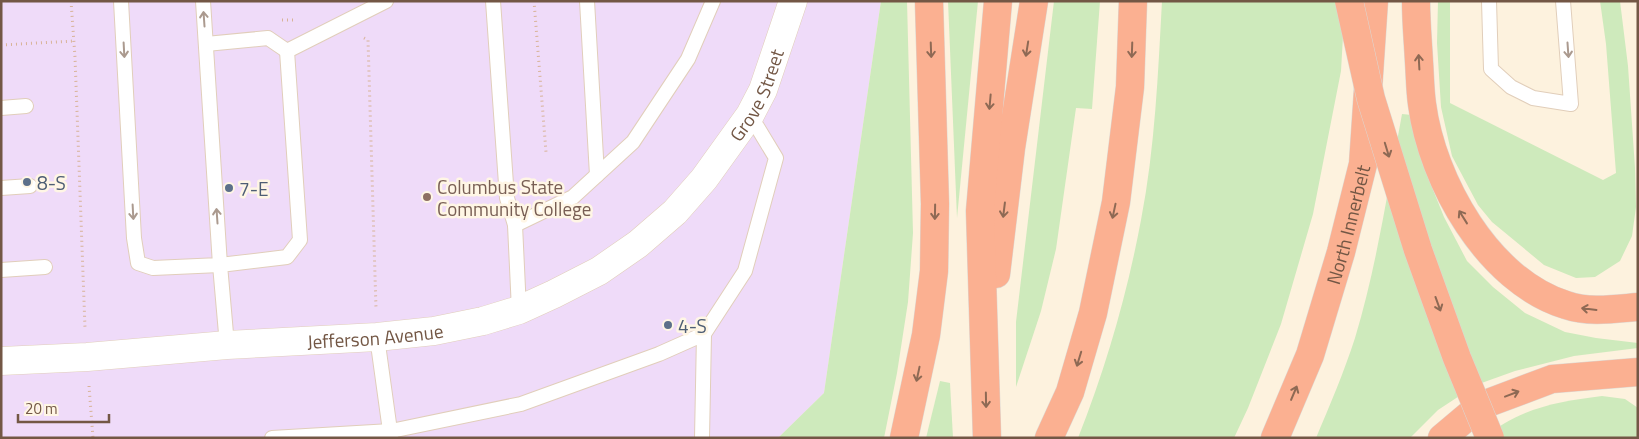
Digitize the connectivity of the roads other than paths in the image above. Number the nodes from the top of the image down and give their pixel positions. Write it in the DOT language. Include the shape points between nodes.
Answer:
graph roads {
  1 [pos="121,1"];
  2 [pos="203,1"];
  3 [pos="386,1"];
  4 [pos="493,1"];
  5 [pos="587,1"];
  6 [pos="713,1"];
  7 [pos="794,1"];
  8 [pos="929,1"];
  9 [pos="998,1"];
  10 [pos="1034,1"];
  11 [pos="1133,1"];
  12 [pos="1349,1"];
  13 [pos="1374,1"];
  14 [pos="1416,1"];
  15 [pos="1489,1"];
  16 [pos="1563,1"];
  17 [pos="206,44"];
  18 [pos="286,51"];
  19 [pos="26,106"];
  20 [pos="1,108"];
  21 [pos="750,115"];
  22 [pos="597,175"];
  23 [pos="704,179"];
  24 [pos="30,186"];
  25 [pos="1,188"];
  26 [pos="516,225"];
  27 [pos="220,265"];
  28 [pos="45,267"];
  29 [pos="1,270"];
  30 [pos="1638,308"];
  31 [pos="519,310"];
  32 [pos="704,334"];
  33 [pos="378,337"];
  34 [pos="227,345"];
  35 [pos="1,361"];
  36 [pos="986,362"];
  37 [pos="1638,372"];
  38 [pos="391,434"];
  39 [pos="272,438"];
  40 [pos="702,438"];
  41 [pos="904,438"];
  42 [pos="987,438"];
  43 [pos="1049,438"];
  44 [pos="1275,438"];
  45 [pos="1442,438"];
  46 [pos="1490,438"];
  1 -- 27 [label="lane, one-way" via="138,263 153,268"];
  17 -- 2 [label="lane, one-way"];
  3 -- 18 [label="lane"];
  4 -- 26 [label="lane" via="507,198"];
  5 -- 22 [label="lane"];
  6 -- 22 [label="lane" via="688,59 633,142"];
  7 -- 21 [label="street, Grove Street" via="763,90"];
  8 -- 41 [label="highway, one-way" via="934,271 926,335"];
  9 -- 36 [label="highway, one-way" via="980,211"];
  10 -- 36 [label="highway, one-way" via="1011,148"];
  11 -- 43 [label="highway, one-way" via="1130,87 1116,202 1093,313 1070,392"];
  12 -- 46 [label="highway, one-way, bridge" via="1371,99 1418,250"];
  44 -- 13 [label="highway, North Innerbelt, one-way" via="1310,356 1363,164"];
  30 -- 14 [label="highway, one-way" via="1594,310 1566,305 1530,289 1489,254 1461,215 1434,154 1422,105"];
  16 -- 15 [label="lane, one-way" via="1571,104 1534,98 1511,87 1491,68"];
  17 -- 18 [label="lane" via="268,38"];
  27 -- 17 [label="lane, one-way"];
  18 -- 27 [label="lane" via="300,240 287,257"];
  19 -- 20 [label="lane"];
  21 -- 23 [label="street, Grove Street"];
  21 -- 32 [label="lane" via="776,158 745,271"];
  22 -- 26 [label="lane" via="573,197"];
  23 -- 31 [label="street, Jefferson Avenue" via="675,212 638,244 598,271"];
  24 -- 25 [label="lane"];
  26 -- 31 [label="lane"];
  27 -- 34 [label="lane"];
  28 -- 29 [label="lane"];
  31 -- 33 [label="street, Jefferson Avenue" via="434,332"];
  32 -- 38 [label="lane" via="659,354 520,404"];
  32 -- 40 [label="lane"];
  33 -- 34 [label="street, Jefferson Avenue"];
  33 -- 38 [label="lane"];
  34 -- 35 [label="street, Jefferson Avenue"];
  36 -- 42 [label="highway, one-way"];
  45 -- 37 [label="highway, one-way" via="1480,406 1552,379"];
  38 -- 39 [label="lane"];
}
